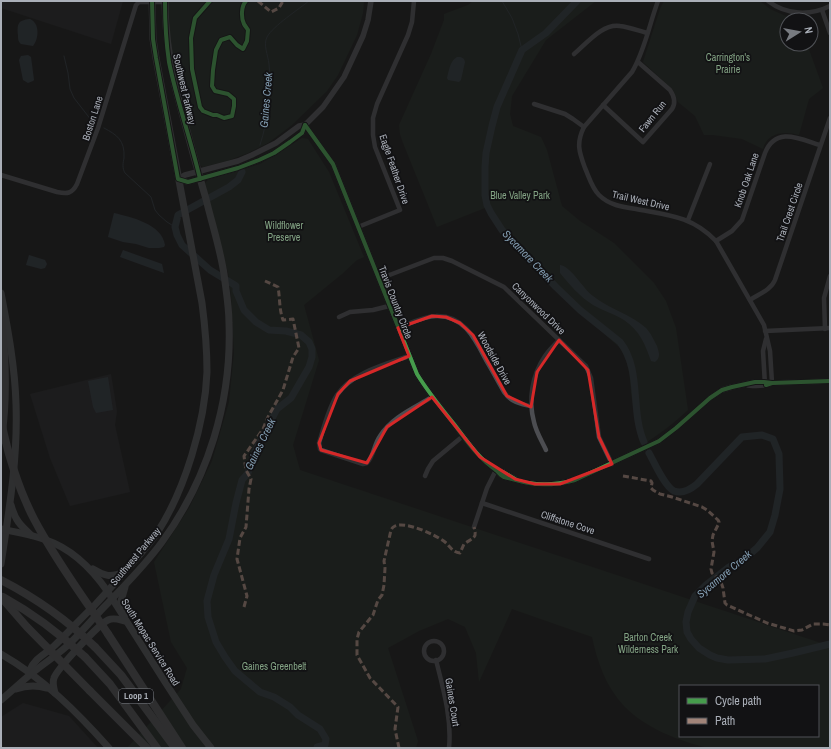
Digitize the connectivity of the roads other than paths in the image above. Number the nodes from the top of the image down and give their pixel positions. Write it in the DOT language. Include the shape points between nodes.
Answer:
graph roads {
  1 [pos="371,1"];
  2 [pos="414,1"];
  3 [pos="658,1"];
  4 [pos="768,1"];
  5 [pos="152,2"];
  6 [pos="165,2"];
  7 [pos="830,6"];
  8 [pos="822,10"];
  9 [pos="647,33"];
  10 [pos="830,33"];
  11 [pos="574,54"];
  12 [pos="638,62"];
  13 [pos="534,104"];
  14 [pos="603,105"];
  15 [pos="830,118"];
  16 [pos="305,125"];
  17 [pos="584,127"];
  18 [pos="820,145"];
  19 [pos="710,164"];
  20 [pos="1,175"];
  21 [pos="199,175"];
  22 [pos="178,179"];
  23 [pos="688,220"];
  24 [pos="358,227"];
  25 [pos="716,241"];
  26 [pos="830,276"];
  27 [pos="379,279"];
  28 [pos="1,293"];
  29 [pos="750,300"];
  30 [pos="389,306"];
  31 [pos="339,317"];
  32 [pos="1,320"];
  33 [pos="398,328"];
  34 [pos="827,328"];
  35 [pos="766,334"];
  36 [pos="559,340"];
  37 [pos="409,356"];
  38 [pos="830,381"];
  39 [pos="772,383"];
  40 [pos="765,384"];
  41 [pos="432,397"];
  42 [pos="531,406"];
  43 [pos="1,421"];
  44 [pos="463,436"];
  45 [pos="1,440"];
  46 [pos="546,450"];
  47 [pos="612,464"];
  48 [pos="496,470"];
  49 [pos="425,476"];
  50 [pos="11,502"];
  51 [pos="482,503"];
  52 [pos="474,527"];
  53 [pos="4,529"];
  54 [pos="33,536"];
  55 [pos="649,559"];
  56 [pos="1,564"];
  57 [pos="86,565"];
  58 [pos="126,571"];
  59 [pos="1,580"];
  60 [pos="127,583"];
  61 [pos="108,592"];
  62 [pos="1,596"];
  63 [pos="112,598"];
  64 [pos="126,621"];
  65 [pos="1,654"];
  66 [pos="436,660"];
  67 [pos="31,670"];
  68 [pos="14,689"];
  69 [pos="52,691"];
  70 [pos="1,700"];
  71 [pos="109,748"];
  72 [pos="147,748"];
  73 [pos="157,748"];
  74 [pos="175,748"];
  75 [pos="182,748"];
  76 [pos="211,748"];
  77 [pos="449,748"];
  1 -- 16 [label="street" via="363,36 344,77 323,107"];
  2 -- 24 [label="street, Eagle Feather Drive" via="408,35 373,118 375,147 400,210"];
  3 -- 9 [label="street, Trail West Drive"];
  4 -- 8 [label="street" via="795,12"];
  5 -- 6 [label="street, Boston Lane"];
  5 -- 20 [label="street, Boston Lane" via="139,2 136,5 98,128 74,189 71,192 57,192"];
  5 -- 22 [label="main road, Southwest Parkway" via="153,39"];
  6 -- 21 [label="main road, Southwest Parkway" via="169,61"];
  7 -- 8 [label="street"];
  8 -- 10 [label="street"];
  9 -- 11 [label="street" via="609,26"];
  9 -- 12 [label="street, Trail West Drive"];
  12 -- 14 [label="street, Trail West Drive" via="625,82"];
  12 -- 14 [label="street, Fawn Run" via="670,90 674,101 672,110 643,142"];
  13 -- 17 [label="street" via="565,114"];
  14 -- 17 [label="street, Trail West Drive"];
  15 -- 18 [label="street, Trail Crest Circle"];
  16 -- 21 [label="street" via="302,133 259,160 238,168"];
  16 -- 24 [label="street, Travis Country Circle" via="333,164"];
  17 -- 23 [label="street, Trail West Drive" via="579,143 581,157 595,190 605,201 622,207"];
  18 -- 25 [label="street, Knob Oak Lane" via="790,136 777,138 771,142 742,220 732,231"];
  18 -- 29 [label="street, Trail Crest Circle" via="774,283"];
  19 -- 23 [label="street"];
  21 -- 22 [label="street" via="188,182"];
  21 -- 60 [label="main road, Southwest Parkway" via="218,243 227,294 229,337 225,390 209,452 196,483 162,542"];
  22 -- 58 [label="main road, Southwest Parkway" via="205,326 207,349 204,399 185,476 174,502 146,549"];
  23 -- 25 [label="street, Trail West Drive"];
  24 -- 27 [label="street, Travis Country Circle"];
  25 -- 29 [label="street, Trail West Drive"];
  26 -- 34 [label="street" via="824,298"];
  27 -- 30 [label="street, Travis Country Circle"];
  27 -- 36 [label="street, Canyonwood Drive" via="429,260 448,259 504,287"];
  28 -- 50 [label="main road" via="10,344 17,421"];
  29 -- 35 [label="street, Trail West Drive" via="764,324"];
  30 -- 31 [label="street" via="350,312"];
  30 -- 33 [label="street, Travis Country Circle"];
  32 -- 45 [label="highway" via="6,394"];
  33 -- 37 [label="street, Travis Country Circle"];
  33 -- 42 [label="street, Woodside Drive" via="436,316 460,323 473,335 507,396 514,402"];
  34 -- 35 [label="street"];
  35 -- 39 [label="street, Trail West Drive"];
  35 -- 40 [label="street" via="763,351"];
  36 -- 42 [label="street" via="544,358 537,372 532,386"];
  36 -- 47 [label="street, Canyonwood Drive" via="588,370 599,437"];
  37 -- 41 [label="street, Travis Country Circle"];
  37 -- 41 [label="street" via="360,375 341,389 332,405 319,444 320,449 367,464 377,440 387,426"];
  38 -- 39 [label="street, Travis Country Circle"];
  39 -- 40 [label="street, Travis Country Circle"];
  40 -- 47 [label="street, Travis Country Circle" via="755,382 727,388 717,393 668,435"];
  41 -- 44 [label="street, Travis Country Circle"];
  42 -- 46 [label="street" via="536,428"];
  43 -- 75 [label="highway, bridge" via="13,468 34,519"];
  44 -- 48 [label="street, Travis Country Circle" via="480,457"];
  44 -- 49 [label="street" via="433,461"];
  47 -- 48 [label="street, Travis Country Circle" via="575,480 544,485 515,479"];
  48 -- 51 [label="street"];
  50 -- 53 [label="main road"];
  50 -- 54 [label="main road" via="18,522"];
  51 -- 52 [label="street"];
  51 -- 55 [label="street, Cliffstone Cove"];
  53 -- 54 [label="main road, South Mopac Service Road"];
  53 -- 56 [label="main road"];
  54 -- 57 [label="main road, South Mopac Service Road" via="57,544"];
  57 -- 58 [label="main road" via="108,576"];
  57 -- 61 [label="main road, South Mopac Service Road"];
  58 -- 61 [label="main road, Southwest Parkway"];
  59 -- 74 [label="highway, Loop 1, bridge" via="55,612 95,647 121,675"];
  60 -- 63 [label="main road, Southwest Parkway"];
  60 -- 64 [label="main road" via="121,601"];
  61 -- 63 [label="main road, South Mopac Service Road"];
  61 -- 67 [label="main road, Southwest Parkway" via="31,666"];
  62 -- 72 [label="highway, bridge" via="27,627"];
  62 -- 73 [label="highway, Loop 1, bridge" via="29,612 85,657 110,684"];
  63 -- 64 [label="main road, South Mopac Service Road"];
  63 -- 67 [label="main road, Southwest Parkway" via="68,644 46,663"];
  64 -- 69 [label="main road" via="111,619 97,628 59,669 53,680"];
  64 -- 76 [label="main road, South Mopac Service Road" via="179,704"];
  65 -- 67 [label="main road"];
  66 -- 66 [label="street" via="441,657 444,648 440,642 433,641 427,643 424,653 430,660"];
  66 -- 77 [label="street, Gaines Court" via="447,708"];
  67 -- 68 [label="main road, Southwest Parkway"];
  67 -- 69 [label="main road"];
  68 -- 69 [label="main road" via="35,685"];
  68 -- 70 [label="main road, Southwest Parkway"];
  69 -- 71 [label="main road"];
}
